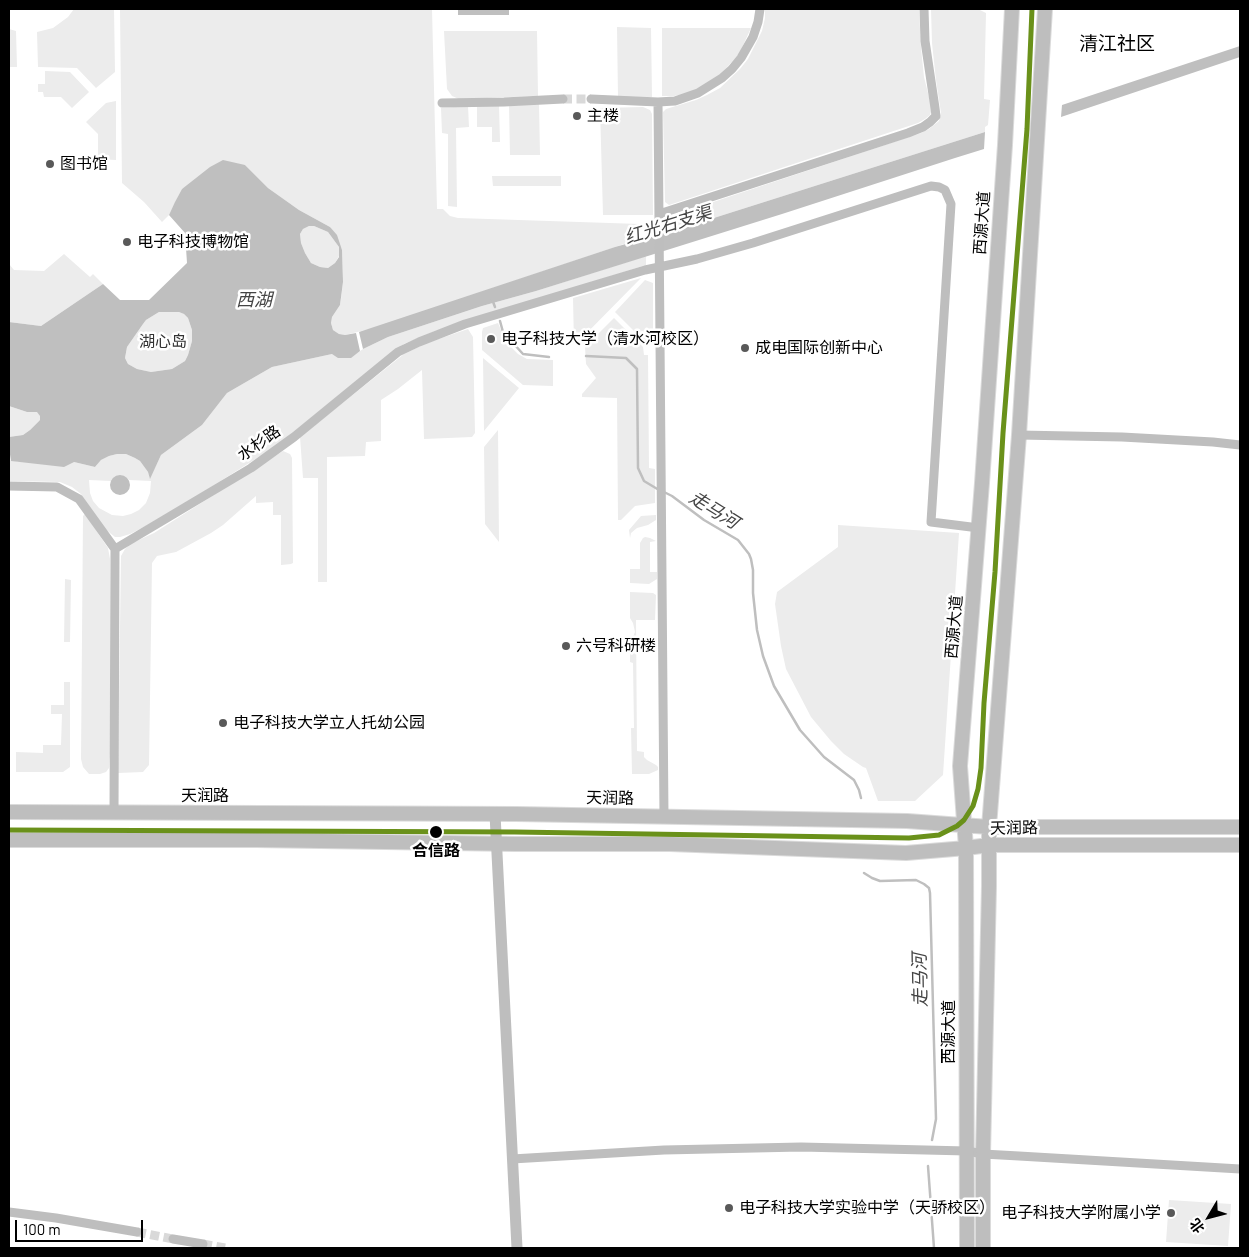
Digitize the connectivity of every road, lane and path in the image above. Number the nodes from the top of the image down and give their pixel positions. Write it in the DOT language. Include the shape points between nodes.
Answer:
graph roads {
  1 [pos="760,9"];
  2 [pos="924,9"];
  3 [pos="1012,9"];
  4 [pos="1045,9"];
  5 [pos="591,99"];
  6 [pos="563,100"];
  7 [pos="658,102"];
  8 [pos="442,103"];
  9 [pos="659,214"];
  10 [pos="660,267"];
  11 [pos="1019,435"];
  12 [pos="1240,444"];
  13 [pos="9,486"];
  14 [pos="979,528"];
  15 [pos="115,549"];
  16 [pos="9,812"];
  17 [pos="114,813"];
  18 [pos="495,814"];
  19 [pos="664,816"];
  20 [pos="964,825"];
  21 [pos="988,827"];
  22 [pos="1240,827"];
  23 [pos="9,840"];
  24 [pos="497,844"];
  25 [pos="989,845"];
  26 [pos="1240,845"];
  27 [pos="966,848"];
  28 [pos="967,1151"];
  29 [pos="983,1154"];
  30 [pos="512,1159"];
  31 [pos="1240,1169"];
  32 [pos="9,1212"];
  33 [pos="137,1232"];
  34 [pos="173,1239"];
  35 [pos="203,1244"];
  36 [pos="517,1248"];
  37 [pos="967,1248"];
  38 [pos="983,1248"];
  1 -- 7 [label="street" via="753,37 732,69 698,94"];
  2 -- 9 [label="street" via="925,41 936,116 930,122 908,133"];
  3 -- 14 [label="main road, 西源大道"];
  4 -- 11 [label="main road"];
  5 -- 7 [label="street"];
  6 -- 8 [label="street"];
  7 -- 9 [label="street"];
  9 -- 10 [label="street"];
  10 -- 14 [label="street, 水杉路" via="761,240 931,186 945,190 951,204 931,522"];
  10 -- 15 [label="street, 水杉路" via="465,324 409,346 250,468"];
  10 -- 19 [label="street"];
  11 -- 12 [label="street"];
  11 -- 21 [label="main road"];
  13 -- 15 [label="street" via="57,487 79,499"];
  14 -- 20 [label="main road, 西源大道" via="960,766"];
  15 -- 17 [label="street"];
  16 -- 17 [label="main road, 天润路"];
  17 -- 18 [label="main road, 天润路"];
  18 -- 19 [label="main road, 天润路"];
  18 -- 24 [label="street"];
  19 -- 20 [label="main road, 天润路" via="907,820"];
  20 -- 21 [label="main road, 天润路"];
  20 -- 27 [label="main road, 西源大道"];
  21 -- 22 [label="main road, 天润路"];
  21 -- 25 [label="main road"];
  23 -- 24 [label="main road, 天润路"];
  24 -- 27 [label="main road, 天润路" via="670,844 906,853"];
  24 -- 30 [label="street"];
  25 -- 26 [label="main road, 天润路"];
  25 -- 27 [label="main road, 天润路"];
  25 -- 29 [label="main road"];
  27 -- 28 [label="main road, 西源大道"];
  28 -- 29 [label="street"];
  28 -- 30 [label="street" via="664,1150"];
  28 -- 37 [label="main road, 西源大道"];
  29 -- 31 [label="street"];
  29 -- 38 [label="main road"];
  30 -- 36 [label="street"];
  32 -- 33 [label="street"];
  34 -- 35 [label="street"];
}
